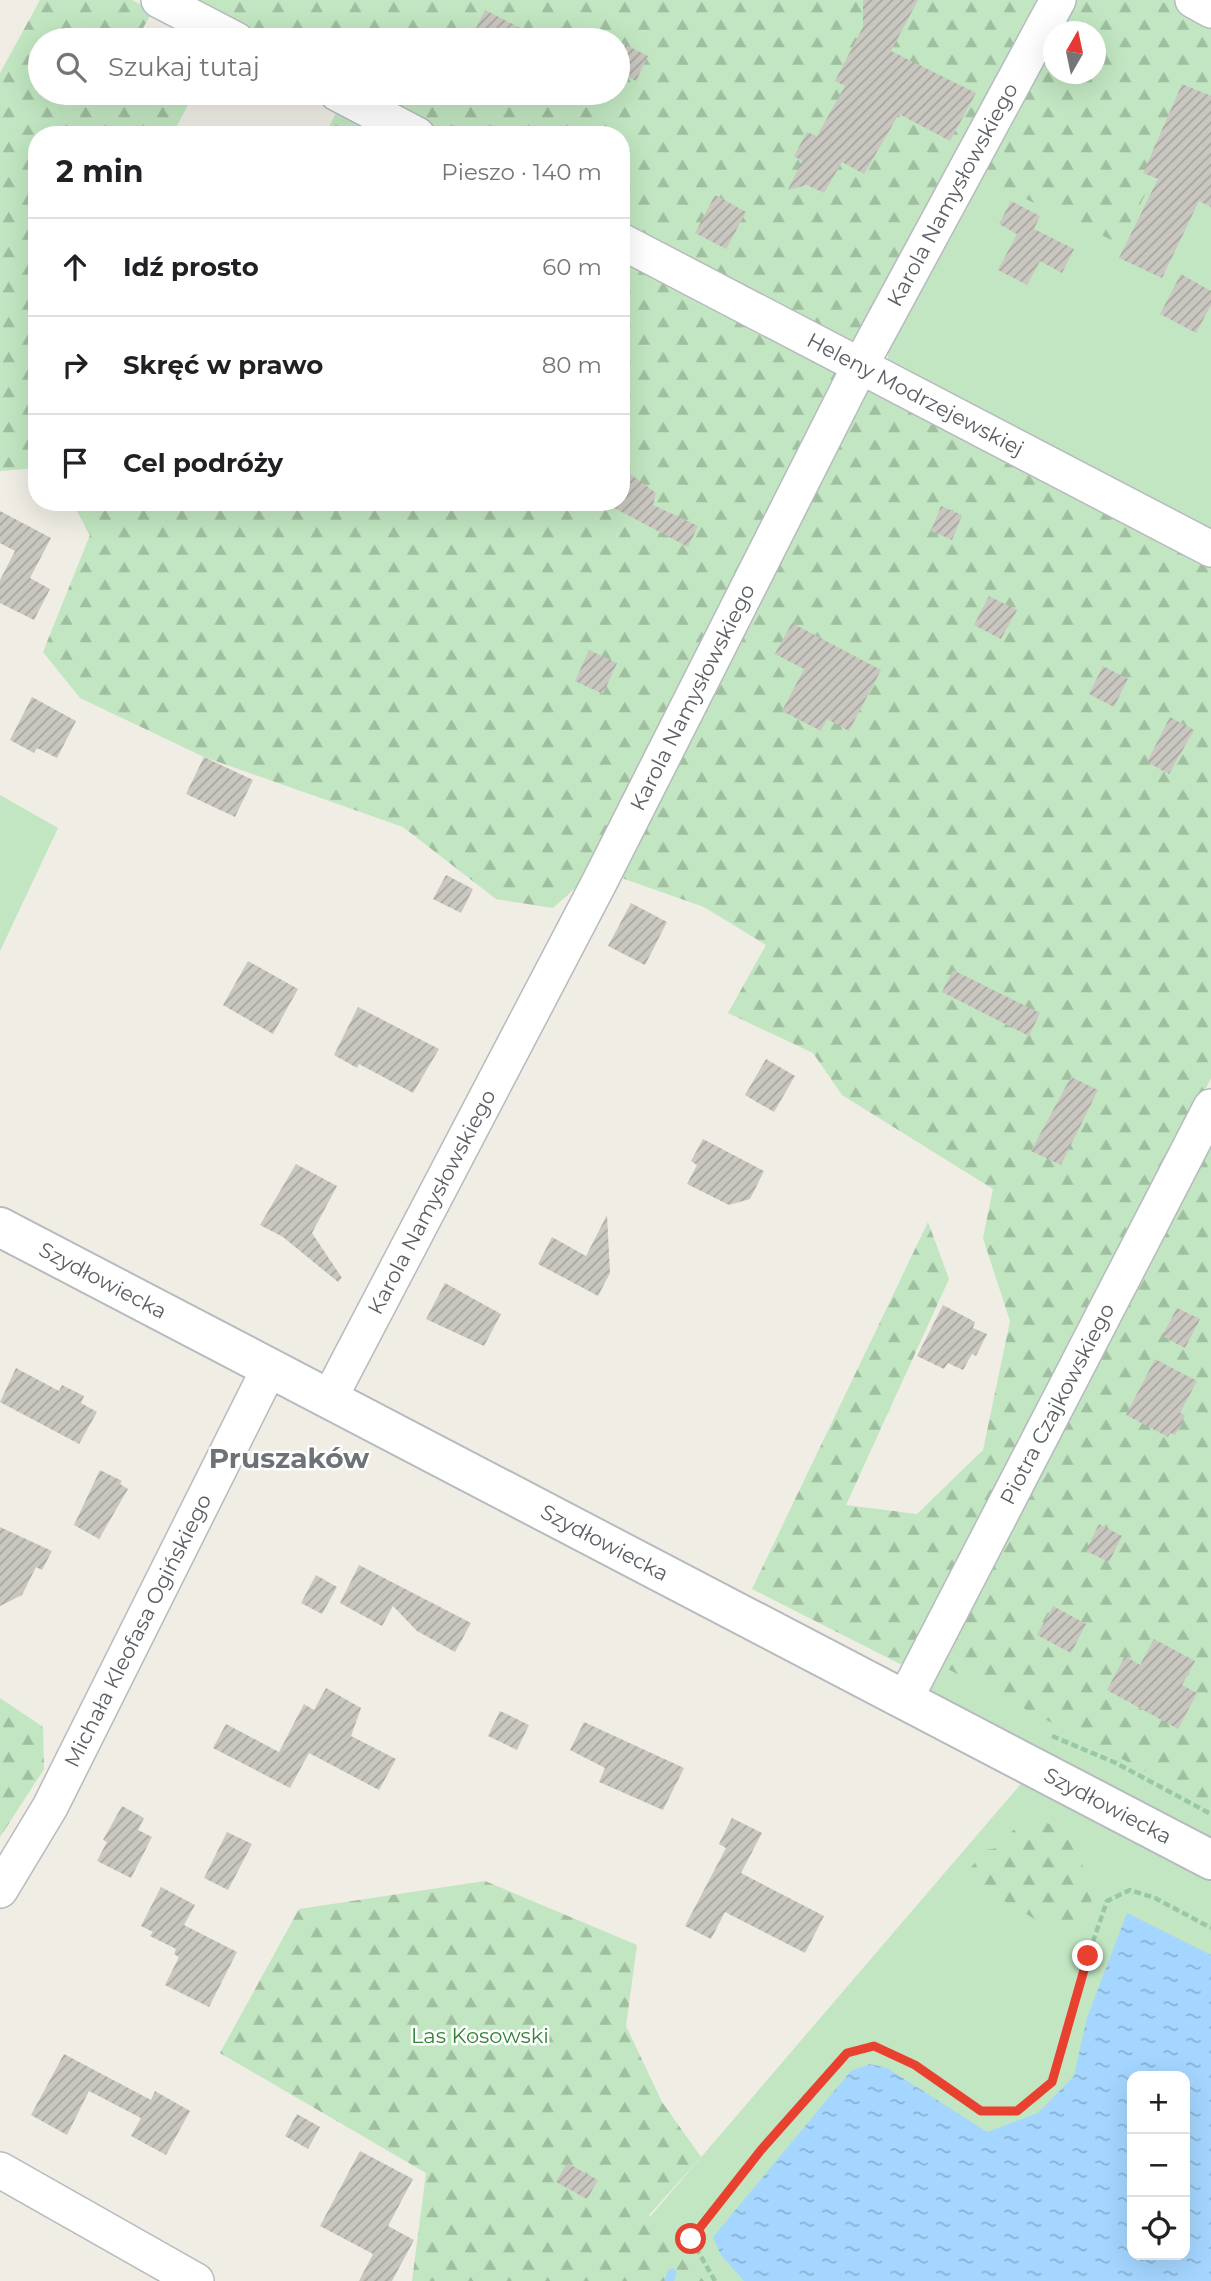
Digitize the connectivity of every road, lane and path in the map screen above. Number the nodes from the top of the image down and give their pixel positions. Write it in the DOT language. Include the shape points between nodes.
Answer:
graph roads {
  1 [pos="159,0"];
  2 [pos="1058,0"];
  3 [pos="1193,0"];
  4 [pos="1211,10"];
  5 [pos="213,28"];
  6 [pos="360,105"];
  7 [pos="400,126"];
  8 [pos="630,246"];
  9 [pos="860,366"];
  10 [pos="1211,549"];
  11 [pos="1211,1107"];
  12 [pos="0,1227"];
  13 [pos="270,1367"];
  14 [pos="330,1397"];
  15 [pos="905,1699"];
  16 [pos="1211,1860"];
  17 [pos="0,1890"];
  18 [pos="1211,1928"];
  19 [pos="0,2170"];
  20 [pos="196,2281"];
  21 [pos="715,2281"];
  1 -- 5 [label="street"];
  2 -- 9 [label="street, Karola Namysłowskiego"];
  3 -- 4 [label="street"];
  6 -- 7 [label="street"];
  8 -- 9 [label="street, Heleny Modrzejewskiej"];
  9 -- 10 [label="street, Heleny Modrzejewskiej"];
  9 -- 14 [label="street, Karola Namysłowskiego" via="605,871"];
  11 -- 15 [label="street, Piotra Czajkowskiego"];
  12 -- 13 [label="street, Szydłowiecka"];
  13 -- 14 [label="street, Szydłowiecka"];
  13 -- 17 [label="street, Michała Kleofasa Ogińskiego" via="50,1807"];
  14 -- 15 [label="street, Szydłowiecka"];
  15 -- 16 [label="street, Szydłowiecka"];
  18 -- 21 [label="path" via="1130,1890 1107,1901 1052,2082 1017,2111 981,2111 915,2065 874,2046 847,2053 761,2150 691,2239"];
  19 -- 20 [label="street"];
}
